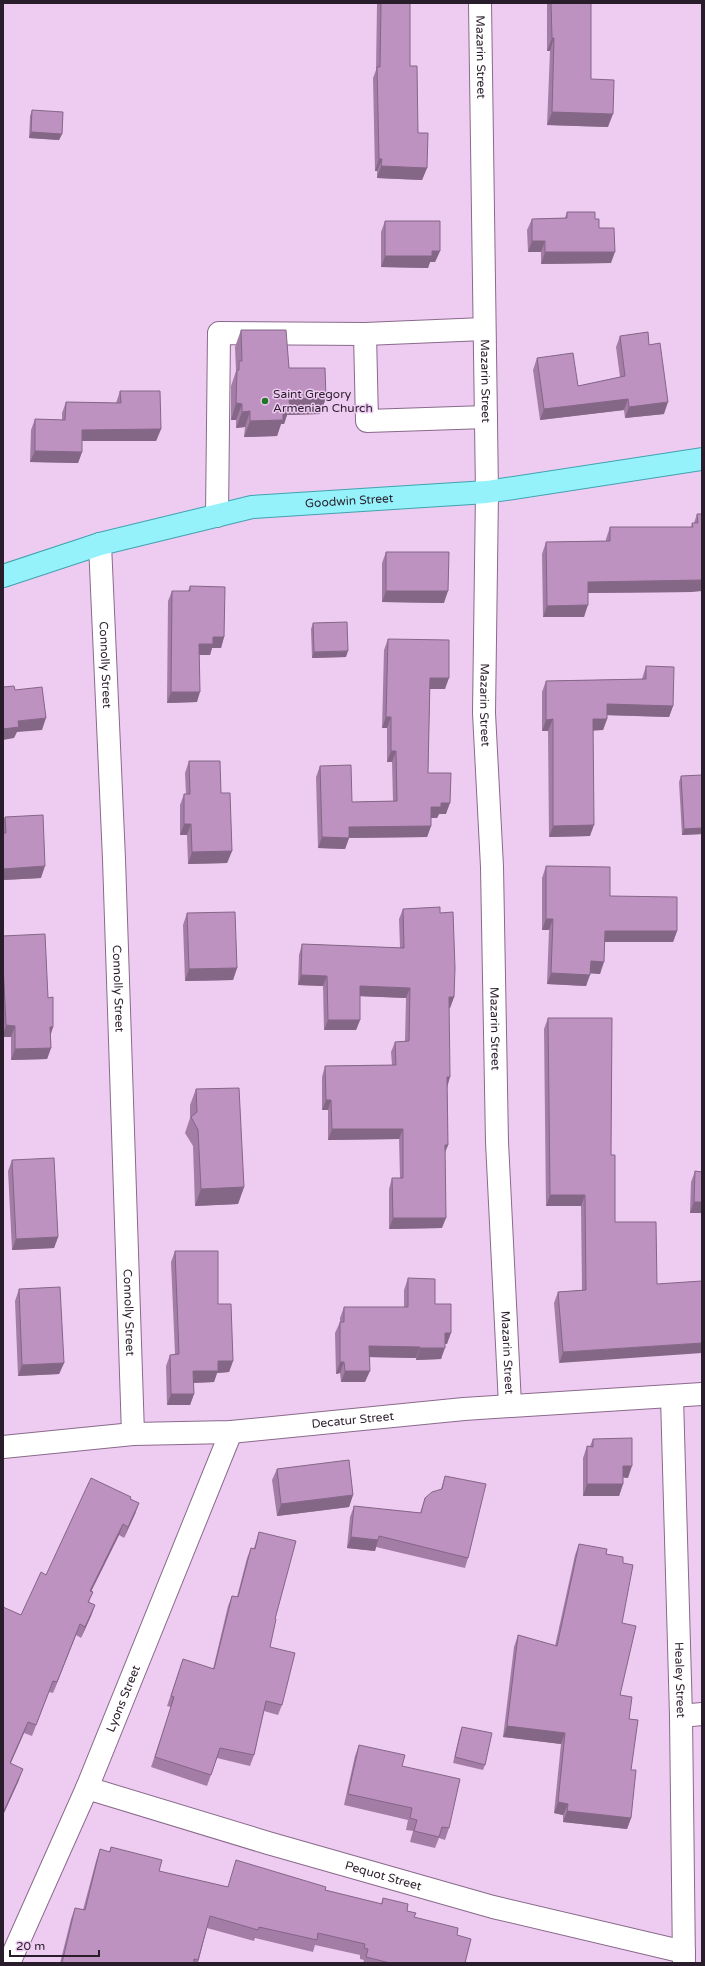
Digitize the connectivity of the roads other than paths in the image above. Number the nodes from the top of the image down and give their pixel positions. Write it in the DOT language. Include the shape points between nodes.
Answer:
graph roads {
  1 [pos="480,3"];
  2 [pos="484,330"];
  3 [pos="365,334"];
  4 [pos="486,417"];
  5 [pos="702,459"];
  6 [pos="487,492"];
  7 [pos="217,516"];
  8 [pos="100,544"];
  9 [pos="3,576"];
  10 [pos="702,1394"];
  11 [pos="672,1397"];
  12 [pos="510,1405"];
  13 [pos="231,1432"];
  14 [pos="133,1434"];
  15 [pos="3,1447"];
  16 [pos="691,1715"];
  17 [pos="87,1788"];
  18 [pos="684,1958"];
  19 [pos="9,1963"];
  1 -- 2 [label="street, Mazarin Street"];
  2 -- 3 [label="street"];
  2 -- 4 [label="street, Mazarin Street"];
  3 -- 4 [label="street" via="367,420"];
  3 -- 7 [label="street" via="219,333"];
  4 -- 6 [label="street, Mazarin Street"];
  5 -- 6 [label="main road, Goodwin Street"];
  6 -- 7 [label="main road, Goodwin Street" via="252,507"];
  6 -- 12 [label="street, Mazarin Street" via="484,713 492,868 497,1142"];
  7 -- 8 [label="main road, Goodwin Street"];
  8 -- 9 [label="main road, Goodwin Street"];
  8 -- 14 [label="street, Connolly Street" via="114,859"];
  10 -- 11 [label="street, Decatur Street"];
  11 -- 12 [label="street, Decatur Street"];
  11 -- 16 [label="street, Healey Street"];
  12 -- 13 [label="street, Decatur Street"];
  13 -- 14 [label="street, Decatur Street"];
  13 -- 17 [label="street, Lyons Street"];
  14 -- 15 [label="street, Decatur Street"];
  16 -- 18 [label="street, Healey Street"];
  17 -- 18 [label="street, Pequot Street" via="268,1843"];
  17 -- 19 [label="street, Lyons Street"];
}
